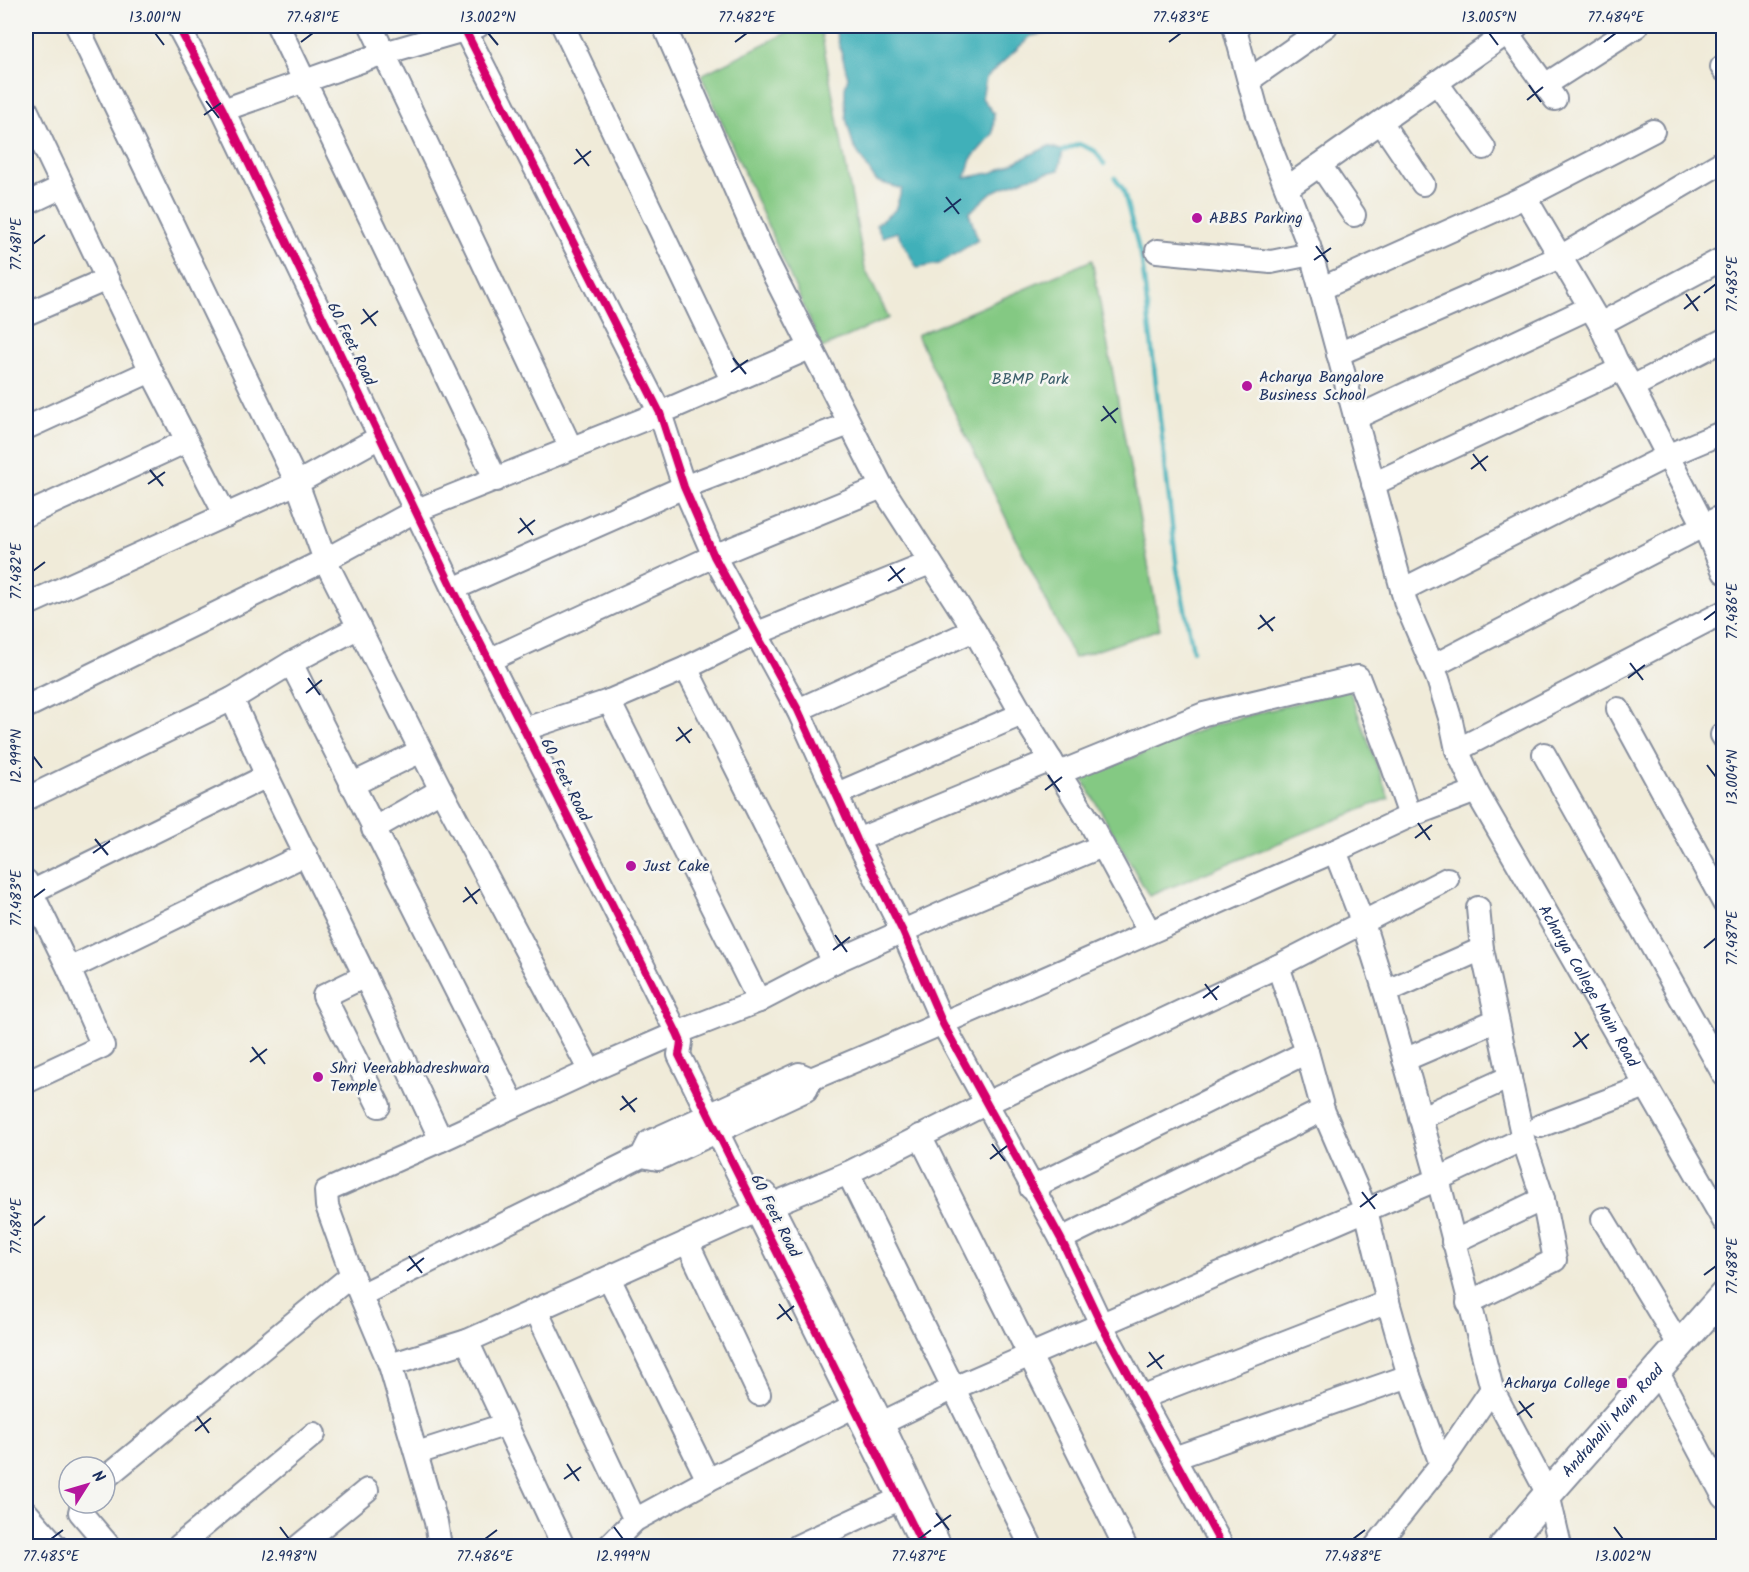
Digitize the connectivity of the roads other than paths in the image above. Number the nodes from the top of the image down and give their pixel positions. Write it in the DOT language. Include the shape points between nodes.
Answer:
graph roads {
  1 [pos="77,26"];
  2 [pos="178,26"];
  3 [pos="278,26"];
  4 [pos="371,26"];
  5 [pos="563,26"];
  6 [pos="664,26"];
  7 [pos="1234,26"];
  8 [pos="1326,26"];
  9 [pos="1637,26"];
  10 [pos="469,27"];
  11 [pos="1509,28"];
  12 [pos="384,54"];
  13 [pos="1249,80"];
  14 [pos="306,81"];
  15 [pos="1437,83"];
  16 [pos="26,109"];
  17 [pos="223,110"];
  18 [pos="1381,122"];
  19 [pos="1653,131"];
  20 [pos="1484,148"];
  21 [pos="1724,161"];
  22 [pos="1320,165"];
  23 [pos="1424,184"];
  24 [pos="62,187"];
  25 [pos="1287,188"];
  26 [pos="1525,197"];
  27 [pos="26,204"];
  28 [pos="1354,215"];
  29 [pos="1157,251"];
  30 [pos="1311,254"];
  31 [pos="1560,257"];
  32 [pos="1724,258"];
  33 [pos="107,279"];
  34 [pos="1320,289"];
  35 [pos="26,314"];
  36 [pos="1595,316"];
  37 [pos="1724,340"];
  38 [pos="812,347"];
  39 [pos="1338,354"];
  40 [pos="151,371"];
  41 [pos="1627,378"];
  42 [pos="733,382"];
  43 [pos="660,413"];
  44 [pos="1355,418"];
  45 [pos="849,424"];
  46 [pos="26,428"];
  47 [pos="1724,432"];
  48 [pos="380,437"];
  49 [pos="187,441"];
  50 [pos="571,448"];
  51 [pos="1667,456"];
  52 [pos="496,480"];
  53 [pos="297,483"];
  54 [pos="1373,484"];
  55 [pos="882,487"];
  56 [pos="684,488"];
  57 [pos="415,510"];
  58 [pos="26,515"];
  59 [pos="1724,515"];
  60 [pos="226,516"];
  61 [pos="1703,524"];
  62 [pos="714,556"];
  63 [pos="325,560"];
  64 [pos="930,563"];
  65 [pos="1724,572"];
  66 [pos="453,589"];
  67 [pos="1402,590"];
  68 [pos="26,605"];
  69 [pos="1724,612"];
  70 [pos="359,627"];
  71 [pos="974,630"];
  72 [pos="755,633"];
  73 [pos="489,660"];
  74 [pos="291,663"];
  75 [pos="1433,666"];
  76 [pos="686,668"];
  77 [pos="232,699"];
  78 [pos="609,701"];
  79 [pos="26,707"];
  80 [pos="1618,709"];
  81 [pos="798,710"];
  82 [pos="1022,714"];
  83 [pos="525,729"];
  84 [pos="421,750"];
  85 [pos="1457,750"];
  86 [pos="1544,754"];
  87 [pos="1055,766"];
  88 [pos="267,776"];
  89 [pos="351,785"];
  90 [pos="441,790"];
  91 [pos="1476,791"];
  92 [pos="837,794"];
  93 [pos="26,799"];
  94 [pos="1410,816"];
  95 [pos="373,829"];
  96 [pos="857,840"];
  97 [pos="1102,846"];
  98 [pos="1335,851"];
  99 [pos="306,854"];
  100 [pos="1447,879"];
  101 [pos="28,886"];
  102 [pos="1724,903"];
  103 [pos="1478,908"];
  104 [pos="1363,923"];
  105 [pos="903,932"];
  106 [pos="1149,932"];
  107 [pos="1482,949"];
  108 [pos="834,962"];
  109 [pos="1278,966"];
  110 [pos="69,969"];
  111 [pos="366,976"];
  112 [pos="1384,992"];
  113 [pos="759,1001"];
  114 [pos="1497,1020"];
  115 [pos="943,1024"];
  116 [pos="679,1038"];
  117 [pos="1307,1052"];
  118 [pos="1404,1060"];
  119 [pos="590,1071"];
  120 [pos="28,1074"];
  121 [pos="1724,1075"];
  122 [pos="1510,1077"];
  123 [pos="1646,1086"];
  124 [pos="987,1103"];
  125 [pos="514,1105"];
  126 [pos="379,1106"];
  127 [pos="1323,1110"];
  128 [pos="1420,1118"];
  129 [pos="720,1121"];
  130 [pos="1532,1133"];
  131 [pos="920,1136"];
  132 [pos="441,1140"];
  133 [pos="848,1173"];
  134 [pos="1438,1179"];
  135 [pos="1031,1188"];
  136 [pos="1543,1199"];
  137 [pos="764,1208"];
  138 [pos="1366,1210"];
  139 [pos="1603,1219"];
  140 [pos="1724,1221"];
  141 [pos="1061,1239"];
  142 [pos="687,1242"];
  143 [pos="1453,1242"];
  144 [pos="609,1278"];
  145 [pos="356,1285"];
  146 [pos="1724,1295"];
  147 [pos="1388,1302"];
  148 [pos="1468,1303"];
  149 [pos="536,1310"];
  150 [pos="1102,1326"];
  151 [pos="467,1341"];
  152 [pos="1680,1346"];
  153 [pos="1031,1356"];
  154 [pos="390,1365"];
  155 [pos="1657,1371"];
  156 [pos="1409,1376"];
  157 [pos="954,1388"];
  158 [pos="1492,1389"];
  159 [pos="759,1394"];
  160 [pos="1141,1398"];
  161 [pos="862,1403"];
  162 [pos="504,1425"];
  163 [pos="875,1428"];
  164 [pos="314,1434"];
  165 [pos="417,1453"];
  166 [pos="1174,1458"];
  167 [pos="1441,1464"];
  168 [pos="117,1469"];
  169 [pos="708,1480"];
  170 [pos="367,1490"];
  171 [pos="1548,1494"];
  172 [pos="1724,1497"];
  173 [pos="899,1498"];
  174 [pos="26,1512"];
  175 [pos="83,1515"];
  176 [pos="635,1520"];
  177 [pos="56,1546"];
  178 [pos="109,1546"];
  179 [pos="179,1546"];
  180 [pos="299,1546"];
  181 [pos="440,1546"];
  182 [pos="561,1546"];
  183 [pos="609,1546"];
  184 [pos="798,1546"];
  185 [pos="923,1546"];
  186 [pos="940,1546"];
  187 [pos="1031,1546"];
  188 [pos="1125,1546"];
  189 [pos="1222,1546"];
  190 [pos="1376,1546"];
  191 [pos="1504,1546"];
  192 [pos="1560,1546"];
  1 -- 53 [label="street"];
  2 -- 17 [label="street, 60 Feet Road"];
  3 -- 14 [label="street"];
  4 -- 12 [label="street"];
  5 -- 42 [label="street"];
  6 -- 38 [label="street" via="767,261"];
  7 -- 13 [label="street, Acharya College Main Road"];
  8 -- 13 [label="street"];
  9 -- 11 [label="street" via="1550,92"];
  10 -- 12 [label="street"];
  10 -- 43 [label="street"];
  11 -- 15 [label="street"];
  12 -- 14 [label="street"];
  12 -- 50 [label="street"];
  13 -- 25 [label="street, Acharya College Main Road" via="1259,118"];
  14 -- 17 [label="street"];
  14 -- 52 [label="street"];
  15 -- 18 [label="street"];
  15 -- 20 [label="street"];
  16 -- 24 [label="street"];
  17 -- 48 [label="street, 60 Feet Road"];
  18 -- 22 [label="street"];
  18 -- 23 [label="street"];
  19 -- 26 [label="street"];
  21 -- 31 [label="street"];
  22 -- 25 [label="street"];
  22 -- 28 [label="street"];
  24 -- 27 [label="street"];
  24 -- 33 [label="street"];
  25 -- 30 [label="street, Acharya College Main Road"];
  26 -- 31 [label="street"];
  26 -- 34 [label="street"];
  29 -- 30 [label="street" via="1270,262"];
  30 -- 34 [label="street, Acharya College Main Road"];
  31 -- 36 [label="street"];
  31 -- 39 [label="street"];
  32 -- 36 [label="street"];
  33 -- 35 [label="street"];
  33 -- 40 [label="street"];
  34 -- 39 [label="street, Acharya College Main Road"];
  36 -- 41 [label="street"];
  36 -- 44 [label="street"];
  37 -- 41 [label="street"];
  38 -- 42 [label="street"];
  38 -- 45 [label="street"];
  39 -- 44 [label="street, Acharya College Main Road"];
  40 -- 46 [label="street"];
  40 -- 49 [label="street"];
  41 -- 51 [label="street"];
  41 -- 54 [label="street"];
  42 -- 43 [label="street"];
  43 -- 50 [label="street"];
  43 -- 56 [label="street"];
  44 -- 54 [label="street, Acharya College Main Road"];
  45 -- 55 [label="street"];
  45 -- 56 [label="street"];
  47 -- 51 [label="street"];
  48 -- 53 [label="street"];
  48 -- 57 [label="street, 60 Feet Road"];
  49 -- 58 [label="street"];
  49 -- 60 [label="street"];
  50 -- 52 [label="street"];
  51 -- 61 [label="street"];
  51 -- 67 [label="street"];
  52 -- 57 [label="street"];
  53 -- 60 [label="street"];
  53 -- 63 [label="street"];
  54 -- 67 [label="street, Acharya College Main Road"];
  55 -- 62 [label="street"];
  55 -- 64 [label="street"];
  56 -- 62 [label="street"];
  56 -- 66 [label="street"];
  57 -- 63 [label="street"];
  57 -- 66 [label="street, 60 Feet Road"];
  59 -- 61 [label="street"];
  60 -- 68 [label="street"];
  61 -- 65 [label="street"];
  61 -- 75 [label="street"];
  62 -- 72 [label="street"];
  62 -- 73 [label="street"];
  63 -- 70 [label="street"];
  63 -- 79 [label="street"];
  64 -- 71 [label="street"];
  64 -- 72 [label="street"];
  66 -- 73 [label="street, 60 Feet Road"];
  67 -- 75 [label="street, Acharya College Main Road"];
  69 -- 85 [label="street"];
  70 -- 74 [label="street"];
  70 -- 84 [label="street"];
  71 -- 81 [label="street"];
  71 -- 82 [label="street"];
  72 -- 76 [label="street"];
  72 -- 81 [label="street"];
  73 -- 83 [label="street, 60 Feet Road"];
  74 -- 77 [label="street"];
  74 -- 89 [label="street"];
  75 -- 85 [label="street, Acharya College Main Road"];
  76 -- 78 [label="street"];
  76 -- 108 [label="street"];
  77 -- 88 [label="street"];
  77 -- 93 [label="street"];
  78 -- 83 [label="street"];
  78 -- 113 [label="street"];
  80 -- 102 [label="street"];
  81 -- 92 [label="street"];
  82 -- 87 [label="street"];
  82 -- 92 [label="street"];
  83 -- 116 [label="street, 60 Feet Road"];
  84 -- 89 [label="street"];
  84 -- 90 [label="street"];
  85 -- 91 [label="street, Acharya College Main Road"];
  86 -- 121 [label="street"];
  87 -- 94 [label="street" via="1204,714 1358,677"];
  87 -- 96 [label="street"];
  87 -- 97 [label="street"];
  88 -- 99 [label="street"];
  88 -- 101 [label="street"];
  89 -- 95 [label="street"];
  90 -- 95 [label="street"];
  90 -- 119 [label="street"];
  91 -- 94 [label="street"];
  91 -- 123 [label="street, Acharya College Main Road"];
  92 -- 96 [label="street"];
  94 -- 98 [label="street"];
  95 -- 125 [label="street"];
  96 -- 105 [label="street"];
  97 -- 105 [label="street"];
  97 -- 106 [label="street"];
  98 -- 104 [label="street"];
  98 -- 106 [label="street"];
  99 -- 110 [label="street"];
  99 -- 111 [label="street"];
  100 -- 104 [label="street"];
  101 -- 110 [label="street"];
  103 -- 107 [label="street"];
  104 -- 109 [label="street"];
  104 -- 112 [label="street"];
  105 -- 108 [label="street"];
  105 -- 115 [label="street"];
  106 -- 115 [label="street"];
  107 -- 112 [label="street"];
  107 -- 114 [label="street"];
  108 -- 113 [label="street"];
  109 -- 117 [label="street"];
  109 -- 124 [label="street"];
  110 -- 120 [label="street" via="103,1046"];
  111 -- 126 [label="street" via="324,996"];
  111 -- 132 [label="street"];
  112 -- 118 [label="street"];
  113 -- 116 [label="street"];
  114 -- 118 [label="street"];
  114 -- 122 [label="street"];
  115 -- 124 [label="street"];
  115 -- 129 [label="street" via="811,1079 800,1074"];
  116 -- 119 [label="street"];
  116 -- 129 [label="street, 60 Feet Road" via="679,1055"];
  117 -- 127 [label="street"];
  117 -- 135 [label="street"];
  118 -- 128 [label="street"];
  119 -- 125 [label="street"];
  122 -- 128 [label="street"];
  122 -- 130 [label="street"];
  123 -- 130 [label="street"];
  123 -- 140 [label="street, Acharya College Main Road"];
  124 -- 131 [label="street"];
  124 -- 135 [label="street"];
  125 -- 132 [label="street"];
  127 -- 138 [label="street"];
  127 -- 141 [label="street"];
  128 -- 134 [label="street"];
  129 -- 137 [label="street, 60 Feet Road"];
  129 -- 145 [label="street" via="658,1159 642,1156"];
  130 -- 134 [label="street"];
  130 -- 136 [label="street"];
  131 -- 133 [label="street"];
  131 -- 153 [label="street"];
  132 -- 145 [label="street" via="326,1191 327,1206"];
  133 -- 137 [label="street"];
  133 -- 157 [label="street"];
  134 -- 138 [label="street"];
  134 -- 143 [label="street"];
  135 -- 141 [label="street"];
  136 -- 143 [label="street"];
  136 -- 148 [label="street" via="1555,1260"];
  137 -- 142 [label="street"];
  137 -- 161 [label="street, 60 Feet Road"];
  138 -- 147 [label="street"];
  138 -- 150 [label="street"];
  139 -- 152 [label="street"];
  141 -- 150 [label="street"];
  142 -- 144 [label="street"];
  142 -- 159 [label="street"];
  143 -- 148 [label="street"];
  144 -- 149 [label="street"];
  144 -- 169 [label="street"];
  145 -- 154 [label="street"];
  145 -- 168 [label="street"];
  146 -- 152 [label="main road, Andrahalli Main Road"];
  147 -- 156 [label="street"];
  147 -- 160 [label="street"];
  148 -- 158 [label="street"];
  149 -- 151 [label="street"];
  149 -- 176 [label="street"];
  150 -- 153 [label="street"];
  150 -- 160 [label="street"];
  151 -- 154 [label="street"];
  151 -- 162 [label="street"];
  152 -- 155 [label="main road, Andrahalli Main Road"];
  153 -- 157 [label="street"];
  153 -- 188 [label="street"];
  154 -- 165 [label="street"];
  155 -- 171 [label="main road, Andrahalli Main Road"];
  155 -- 172 [label="street"];
  156 -- 166 [label="street"];
  156 -- 167 [label="street"];
  157 -- 163 [label="street"];
  157 -- 187 [label="street"];
  158 -- 167 [label="street"];
  158 -- 171 [label="street"];
  160 -- 166 [label="street"];
  161 -- 163 [label="street, 60 Feet Road"];
  161 -- 169 [label="street"];
  162 -- 165 [label="street"];
  162 -- 182 [label="street"];
  163 -- 173 [label="street, 60 Feet Road"];
  163 -- 186 [label="street, 60 Feet Road"];
  164 -- 179 [label="street"];
  165 -- 181 [label="street"];
  166 -- 189 [label="street"];
  167 -- 190 [label="street"];
  169 -- 176 [label="street"];
  170 -- 180 [label="street"];
  171 -- 191 [label="main road, Andrahalli Main Road"];
  171 -- 192 [label="street"];
  173 -- 184 [label="street"];
  173 -- 185 [label="street, 60 Feet Road"];
  174 -- 177 [label="street"];
  175 -- 178 [label="street"];
  176 -- 183 [label="street"];
}
